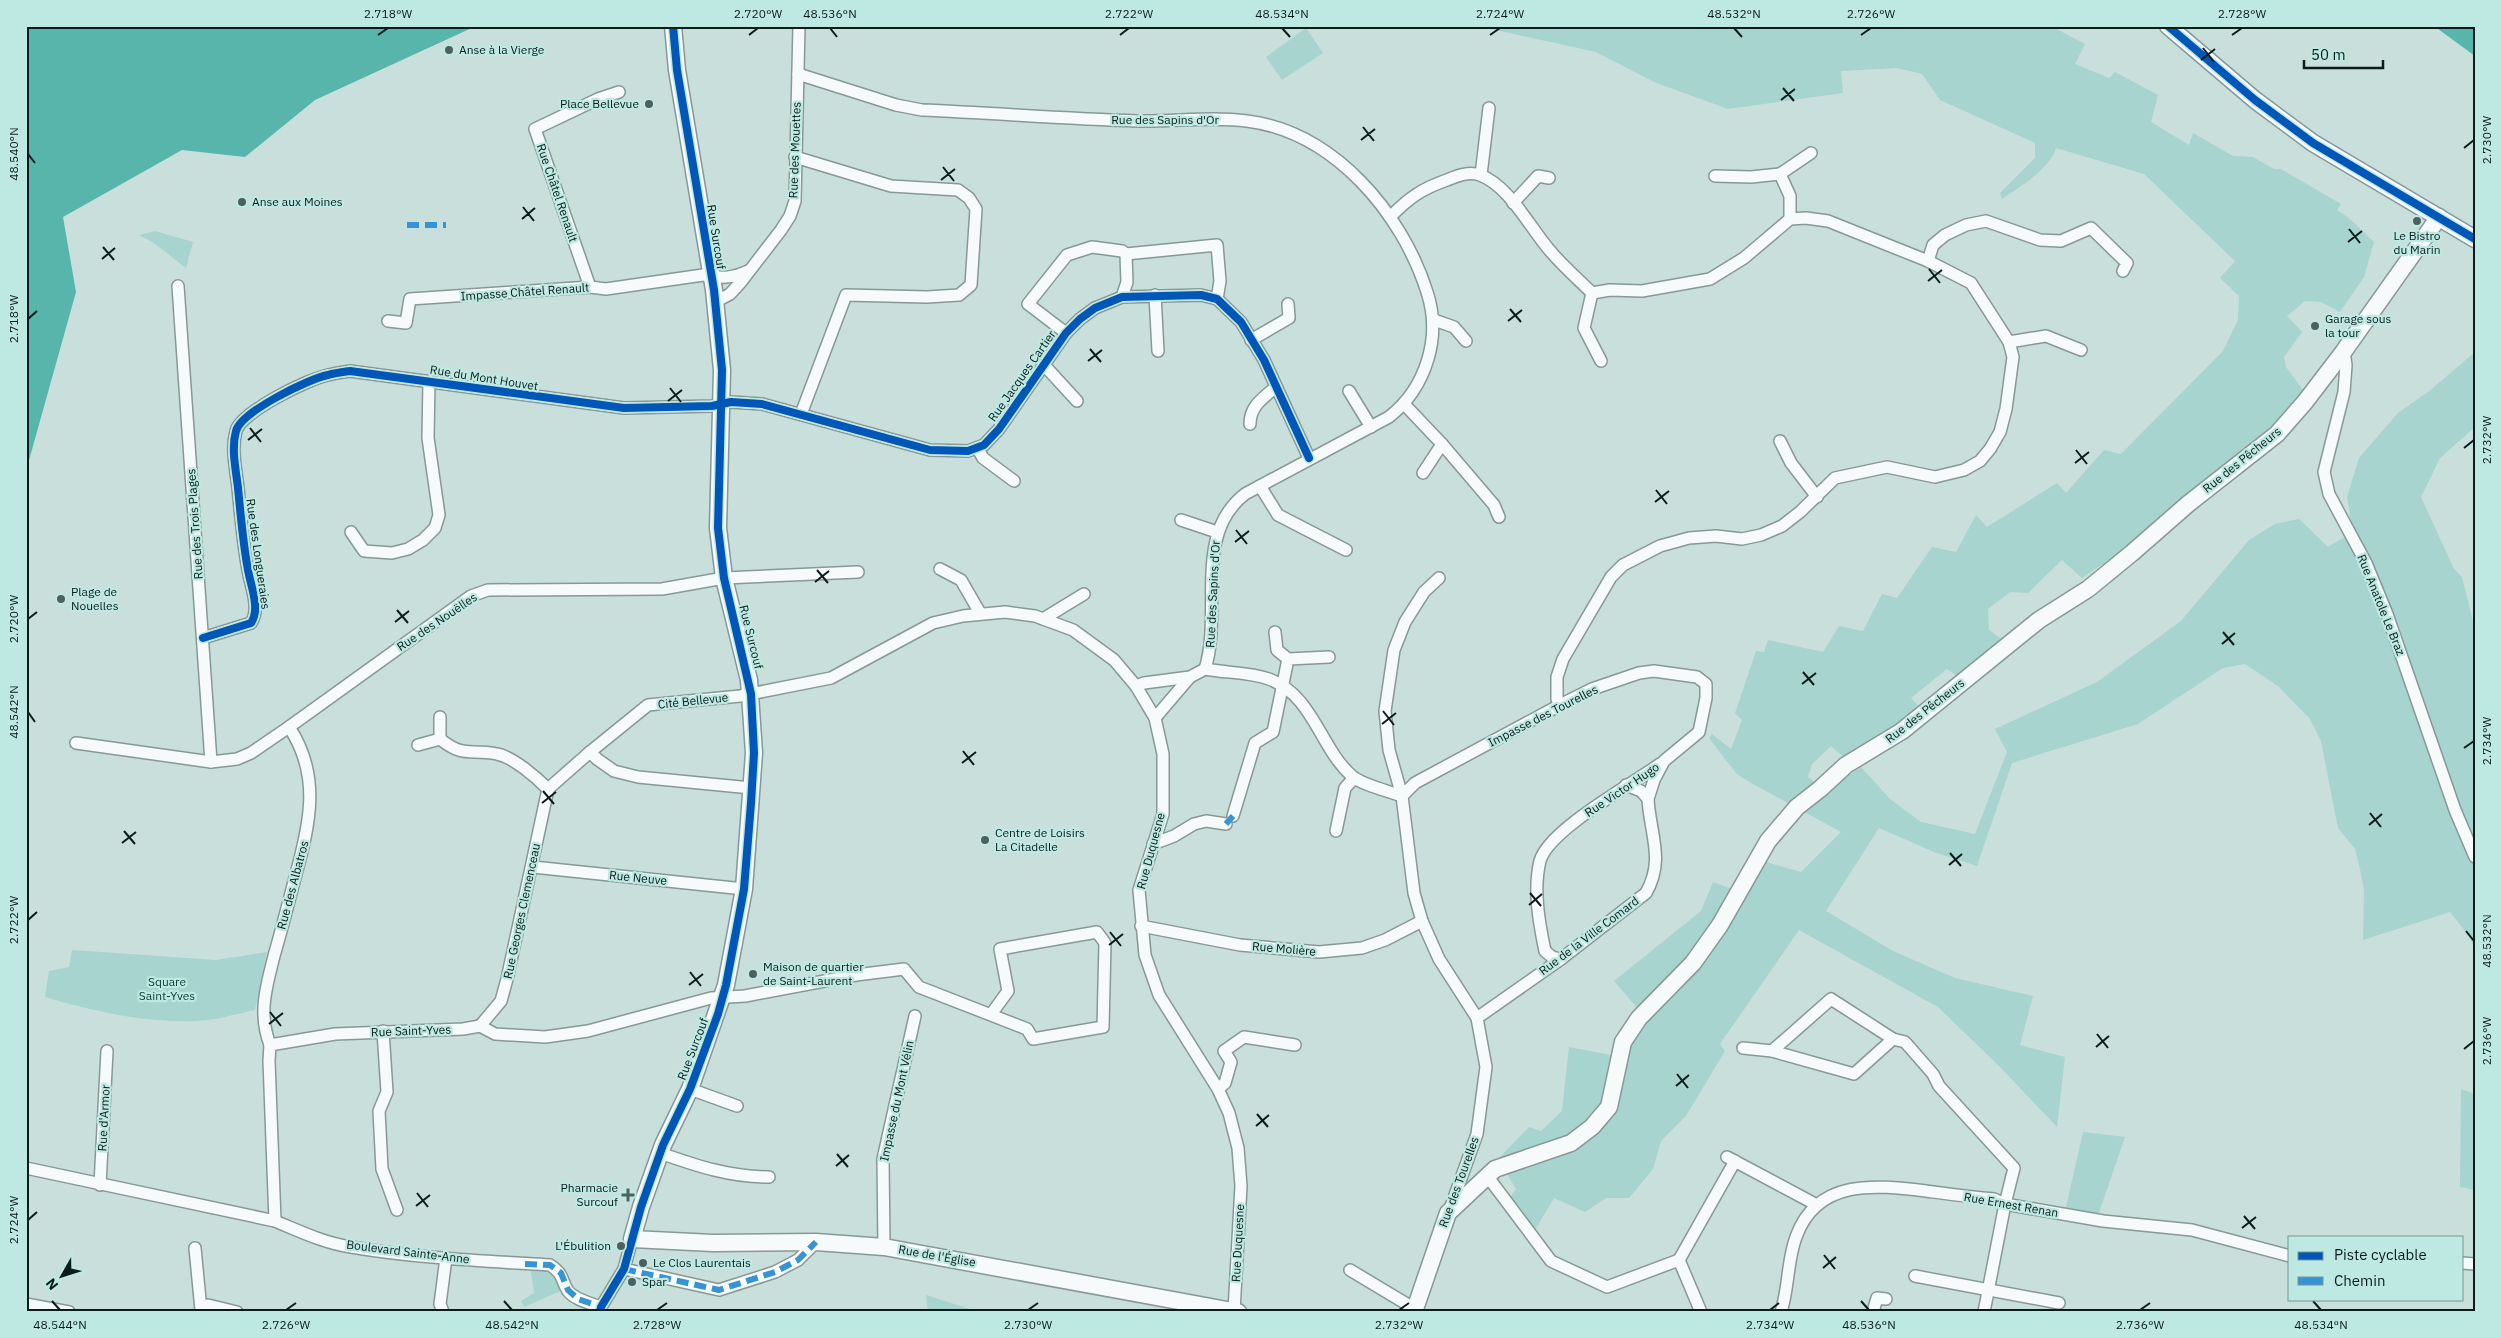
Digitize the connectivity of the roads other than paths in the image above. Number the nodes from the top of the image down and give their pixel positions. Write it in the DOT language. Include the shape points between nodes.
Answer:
graph roads {
  1 [pos="673,26"];
  2 [pos="799,26"];
  3 [pos="2168,26"];
  4 [pos="798,74"];
  5 [pos="619,92"];
  6 [pos="1489,108"];
  7 [pos="1811,153"];
  8 [pos="795,157"];
  9 [pos="1780,174"];
  10 [pos="1481,175"];
  11 [pos="1715,176"];
  12 [pos="1549,178"];
  13 [pos="1513,203"];
  14 [pos="1390,217"];
  15 [pos="2439,217"];
  16 [pos="1790,219"];
  17 [pos="2475,239"];
  18 [pos="1126,254"];
  19 [pos="1928,261"];
  20 [pos="748,271"];
  21 [pos="2124,271"];
  22 [pos="711,276"];
  23 [pos="178,286"];
  24 [pos="590,287"];
  25 [pos="1592,293"];
  26 [pos="1154,295"];
  27 [pos="1122,297"];
  28 [pos="1217,299"];
  29 [pos="715,302"];
  30 [pos="1288,304"];
  31 [pos="1434,320"];
  32 [pos="388,321"];
  33 [pos="1066,333"];
  34 [pos="1252,340"];
  35 [pos="1466,340"];
  36 [pos="2009,342"];
  37 [pos="2081,350"];
  38 [pos="1158,351"];
  39 [pos="2344,351"];
  40 [pos="1601,360"];
  41 [pos="1044,365"];
  42 [pos="429,381"];
  43 [pos="1276,388"];
  44 [pos="1348,391"];
  45 [pos="1077,401"];
  46 [pos="720,404"];
  47 [pos="1405,405"];
  48 [pos="253,412"];
  49 [pos="801,414"];
  50 [pos="1250,424"];
  51 [pos="1371,427"];
  52 [pos="1780,441"];
  53 [pos="1442,444"];
  54 [pos="978,449"];
  55 [pos="1309,458"];
  56 [pos="1423,473"];
  57 [pos="1014,481"];
  58 [pos="1260,486"];
  59 [pos="1817,497"];
  60 [pos="1499,516"];
  61 [pos="1180,520"];
  62 [pos="351,532"];
  63 [pos="1217,532"];
  64 [pos="1346,550"];
  65 [pos="940,569"];
  66 [pos="858,572"];
  67 [pos="724,578"];
  68 [pos="1438,578"];
  69 [pos="1084,594"];
  70 [pos="980,613"];
  71 [pos="1043,619"];
  72 [pos="1275,632"];
  73 [pos="203,638"];
  74 [pos="1329,657"];
  75 [pos="1288,659"];
  76 [pos="1205,669"];
  77 [pos="1190,677"];
  78 [pos="1136,686"];
  79 [pos="1284,687"];
  80 [pos="751,694"];
  81 [pos="1560,704"];
  82 [pos="440,717"];
  83 [pos="1154,718"];
  84 [pos="289,727"];
  85 [pos="1699,732"];
  86 [pos="440,739"];
  87 [pos="76,743"];
  88 [pos="418,745"];
  89 [pos="590,752"];
  90 [pos="211,762"];
  91 [pos="1664,762"];
  92 [pos="1354,778"];
  93 [pos="1626,785"];
  94 [pos="751,788"];
  95 [pos="548,789"];
  96 [pos="1402,796"];
  97 [pos="1648,799"];
  98 [pos="1336,831"];
  99 [pos="1153,844"];
  100 [pos="2475,857"];
  101 [pos="533,867"];
  102 [pos="744,889"];
  103 [pos="1422,921"];
  104 [pos="1142,926"];
  105 [pos="1545,951"];
  106 [pos="1561,959"];
  107 [pos="1529,982"];
  108 [pos="722,997"];
  109 [pos="992,1013"];
  110 [pos="915,1016"];
  111 [pos="1477,1018"];
  112 [pos="480,1026"];
  113 [pos="383,1031"];
  114 [pos="1893,1039"];
  115 [pos="270,1045"];
  116 [pos="1295,1045"];
  117 [pos="1743,1048"];
  118 [pos="107,1051"];
  119 [pos="1772,1051"];
  120 [pos="690,1089"];
  121 [pos="1218,1089"];
  122 [pos="737,1106"];
  123 [pos="660,1153"];
  124 [pos="26,1168"];
  125 [pos="769,1177"];
  126 [pos="1488,1177"];
  127 [pos="100,1185"];
  128 [pos="2005,1204"];
  129 [pos="1817,1205"];
  130 [pos="397,1210"];
  131 [pos="1448,1214"];
  132 [pos="275,1221"];
  133 [pos="632,1239"];
  134 [pos="816,1242"];
  135 [pos="195,1248"];
  136 [pos="884,1248"];
  137 [pos="2288,1255"];
  138 [pos="446,1258"];
  139 [pos="1679,1260"];
  140 [pos="624,1269"];
  141 [pos="1350,1270"];
  142 [pos="1915,1276"];
  143 [pos="1988,1290"];
  144 [pos="1886,1299"];
  145 [pos="2059,1303"];
  146 [pos="32,1307"];
  147 [pos="600,1309"];
  148 [pos="1415,1310"];
  149 [pos="201,1311"];
  150 [pos="1236,1311"];
  151 [pos="69,1312"];
  152 [pos="237,1312"];
  153 [pos="443,1312"];
  154 [pos="1702,1312"];
  155 [pos="1781,1312"];
  156 [pos="1873,1312"];
  157 [pos="1984,1312"];
  1 -- 22 [label="street, Rue Surcouf" via="677,70"];
  2 -- 4 [label="street, Rue des Mouettes"];
  3 -- 15 [label="street" via="2255,100 2313,143"];
  4 -- 8 [label="street, Rue des Mouettes"];
  4 -- 14 [label="street, Rue des Sapins d'Or" via="922,110 1138,121 1248,121 1288,132 1322,150 1364,185"];
  5 -- 24 [label="street, Rue Châtel Renault" via="535,130"];
  6 -- 10 [label="street"];
  7 -- 9 [label="street"];
  8 -- 20 [label="street, Rue des Mouettes" via="795,201 790,216"];
  8 -- 49 [label="street" via="891,186 958,190 976,208 971,285 959,295 846,295"];
  9 -- 11 [label="street"];
  9 -- 16 [label="street" via="1790,196"];
  10 -- 13 [label="street"];
  10 -- 14 [label="street" via="1461,174 1430,186 1409,197"];
  12 -- 13 [label="street" via="1538,176"];
  13 -- 25 [label="street" via="1551,253"];
  14 -- 31 [label="street, Rue des Sapins d'Or" via="1426,286"];
  15 -- 17 [label="street"];
  15 -- 39 [label="street, Rue des Pêcheurs"];
  16 -- 19 [label="street" via="1828,221"];
  16 -- 25 [label="street" via="1744,258 1710,279 1642,292 1610,290"];
  18 -- 27 [label="street" via="1127,282"];
  18 -- 28 [label="street, Rue Jacques Cartier" via="1217,246 1220,281"];
  18 -- 33 [label="street, Rue Jacques Cartier" via="1092,247 1066,254 1028,304"];
  19 -- 21 [label="street" via="1930,249 1945,235 1966,225 1986,221 2040,240 2061,241 2091,228 2127,263"];
  19 -- 36 [label="street" via="1971,283"];
  20 -- 22 [label="street" via="734,277"];
  20 -- 29 [label="street, Rue des Mouettes" via="730,294"];
  22 -- 24 [label="street, Impasse Châtel Renault" via="606,289"];
  22 -- 29 [label="street, Rue Surcouf"];
  23 -- 73 [label="street, Rue des Trois Plages"];
  24 -- 32 [label="street, Impasse Châtel Renault" via="410,300 406,323"];
  25 -- 40 [label="street" via="1584,328"];
  26 -- 27 [label="street, Rue Jacques Cartier"];
  26 -- 28 [label="street, Rue Jacques Cartier" via="1201,295"];
  26 -- 38 [label="street"];
  27 -- 33 [label="street, Rue Jacques Cartier" via="1095,308"];
  28 -- 34 [label="street" via="1241,322"];
  29 -- 46 [label="street, Rue Surcouf" via="722,370"];
  30 -- 34 [label="street" via="1289,318"];
  31 -- 35 [label="street" via="1454,327"];
  31 -- 47 [label="street, Rue des Sapins d'Or" via="1425,367 1417,388"];
  33 -- 41 [label="street, Rue Jacques Cartier"];
  34 -- 43 [label="street"];
  36 -- 37 [label="street" via="2046,336"];
  36 -- 59 [label="street" via="2013,357 2006,409 2000,432 1980,461 1964,470 1935,477 1887,467 1850,474 1835,478"];
  39 -- 100 [label="street, Rue Anatole Le Braz" via="2344,392 2324,472 2329,494 2366,563 2384,606"];
  39 -- 126 [label="street, Rue des Pêcheurs" via="2305,402 2265,444 2088,589 2039,620 1902,731 1846,765 1797,807 1768,841 1720,925 1694,963 1639,1018 1622,1042 1609,1107 1592,1127 1571,1142 1495,1169"];
  41 -- 45 [label="street, Rue Jacques Cartier"];
  41 -- 54 [label="street, Rue Jacques Cartier" via="999,429"];
  42 -- 46 [label="street, Rue du Mont Houvet" via="624,408"];
  42 -- 48 [label="street, Rue du Mont Houvet" via="350,371 328,374 276,397"];
  42 -- 62 [label="street" via="428,438 439,500 435,528 408,549 392,553 364,551"];
  43 -- 50 [label="street" via="1250,412"];
  43 -- 55 [label="street"];
  44 -- 51 [label="street"];
  46 -- 49 [label="street" via="762,404"];
  46 -- 67 [label="street, Rue Surcouf" via="718,528"];
  47 -- 51 [label="street, Rue des Sapins d'Or"];
  47 -- 53 [label="street"];
  48 -- 73 [label="street, Rue des Longueraies" via="236,429 234,449 244,551 255,618 252,623"];
  49 -- 54 [label="street" via="930,450 956,452"];
  51 -- 55 [label="street, Rue des Sapins d'Or"];
  52 -- 59 [label="street"];
  53 -- 56 [label="street"];
  53 -- 60 [label="street" via="1494,505"];
  54 -- 57 [label="street" via="983,458"];
  55 -- 58 [label="street, Rue des Sapins d'Or"];
  58 -- 63 [label="street, Rue des Sapins d'Or" via="1233,503"];
  58 -- 64 [label="street" via="1278,515"];
  59 -- 81 [label="street" via="1782,526 1761,535 1742,539 1690,538 1660,546 1623,565 1611,577 1563,658 1557,677"];
  61 -- 63 [label="street, Rue des Sapins d'Or"];
  63 -- 76 [label="street, Rue des Sapins d'Or" via="1211,651"];
  65 -- 70 [label="street" via="961,580"];
  66 -- 67 [label="street, Rue des Nouëlles"];
  67 -- 80 [label="street, Rue Surcouf"];
  67 -- 84 [label="street, Rue des Nouëlles" via="662,589 488,590 471,596"];
  68 -- 96 [label="street, Rue des Tourelles" via="1424,592 1404,622 1393,659 1385,711 1389,750"];
  69 -- 71 [label="street"];
  70 -- 71 [label="street, Rue Duquesne" via="1005,612"];
  70 -- 80 [label="street, Rue Duquesne" via="933,623 831,678"];
  71 -- 78 [label="street, Rue Duquesne" via="1073,630 1095,644"];
  72 -- 75 [label="street" via="1277,650"];
  73 -- 90 [label="street, Rue des Trois Plages"];
  74 -- 75 [label="street"];
  75 -- 79 [label="street"];
  76 -- 77 [label="street"];
  76 -- 79 [label="street" via="1252,675"];
  77 -- 78 [label="street"];
  77 -- 83 [label="street"];
  78 -- 83 [label="street, Rue Duquesne"];
  79 -- 92 [label="street" via="1307,709 1342,765"];
  79 -- 99 [label="street" via="1273,732 1255,743 1229,820 1194,824"];
  80 -- 89 [label="street, Cité Bellevue" via="648,705"];
  80 -- 94 [label="street, Rue Surcouf" via="754,753"];
  81 -- 85 [label="street, Impasse des Tourelles" via="1639,673 1654,671 1696,677 1706,684"];
  81 -- 96 [label="street, Impasse des Tourelles" via="1415,783"];
  82 -- 86 [label="street"];
  83 -- 99 [label="street, Rue Duquesne" via="1163,754 1164,785 1162,814"];
  84 -- 90 [label="street, Rue des Nouëlles" via="251,753 237,759"];
  84 -- 115 [label="street, Rue des Albatros" via="309,771 310,815 262,1013"];
  85 -- 91 [label="street, Rue de la Ville Comard"];
  86 -- 88 [label="street"];
  86 -- 95 [label="street" via="456,751 499,754 533,774"];
  87 -- 90 [label="street, Rue des Nouëlles"];
  89 -- 94 [label="street" via="614,771 638,777"];
  89 -- 95 [label="street, Cité Bellevue"];
  91 -- 93 [label="street, Rue Victor Hugo"];
  91 -- 97 [label="street, Rue de la Ville Comard"];
  92 -- 96 [label="street"];
  92 -- 98 [label="street" via="1345,788"];
  93 -- 97 [label="street" via="1641,791"];
  93 -- 105 [label="street, Rue Victor Hugo" via="1553,840 1540,859 1537,896"];
  94 -- 102 [label="street, Rue Surcouf"];
  95 -- 101 [label="street, Rue Georges Clemenceau"];
  96 -- 103 [label="street, Rue des Tourelles" via="1414,892"];
  97 -- 106 [label="street, Rue de la Ville Comard" via="1657,865 1654,879 1646,893"];
  99 -- 104 [label="street, Rue Duquesne" via="1140,890"];
  101 -- 102 [label="street, Rue Neuve"];
  101 -- 112 [label="street, Rue Georges Clemenceau" via="501,1000"];
  102 -- 108 [label="street, Rue Surcouf"];
  103 -- 104 [label="street, Rue Molière" via="1362,948 1319,952 1240,945"];
  103 -- 111 [label="street, Rue des Tourelles" via="1439,959"];
  104 -- 121 [label="street, Rue Duquesne" via="1145,955 1159,995"];
  105 -- 106 [label="street"];
  105 -- 107 [label="street"];
  106 -- 107 [label="street, Rue de la Ville Comard"];
  107 -- 111 [label="street, Rue de la Ville Comard"];
  108 -- 109 [label="street, Rue Saint-Yves" via="745,996 904,969 919,987"];
  108 -- 112 [label="street, Rue Saint-Yves" via="588,1031 545,1037 495,1034"];
  108 -- 120 [label="street, Rue Surcouf"];
  109 -- 109 [label="street" via="1027,1028 1033,1039 1102,1027 1105,943 1097,932 1000,949 1008,991"];
  110 -- 136 [label="street, Impasse du Mont Vélin" via="883,1159"];
  111 -- 131 [label="street, Rue des Tourelles" via="1486,1067 1481,1110 1477,1134"];
  112 -- 113 [label="street, Rue Saint-Yves"];
  113 -- 115 [label="street, Rue Saint-Yves" via="335,1034"];
  113 -- 130 [label="street" via="386,1092 379,1111 382,1169"];
  114 -- 119 [label="street" via="1854,1074"];
  114 -- 119 [label="street" via="1831,999"];
  114 -- 128 [label="street" via="1905,1042 1933,1074 1939,1086 2014,1168"];
  115 -- 132 [label="street"];
  116 -- 121 [label="street" via="1244,1037 1224,1052 1231,1062 1225,1083"];
  117 -- 119 [label="street"];
  118 -- 127 [label="street, Rue d'Armor"];
  120 -- 122 [label="street"];
  120 -- 123 [label="street, Rue Surcouf"];
  121 -- 150 [label="street, Rue Duquesne" via="1229,1113 1238,1148 1241,1186"];
  123 -- 125 [label="street" via="710,1170 745,1177"];
  123 -- 133 [label="street, Rue Surcouf"];
  124 -- 127 [label="street, Boulevard Sainte-Anne"];
  126 -- 131 [label="street, Rue des Pêcheurs"];
  126 -- 139 [label="street" via="1551,1260 1607,1287"];
  127 -- 132 [label="street, Boulevard Sainte-Anne"];
  128 -- 129 [label="street, Rue Ernest Renan" via="1994,1199 1879,1186 1845,1191"];
  128 -- 137 [label="street, Rue Ernest Renan" via="2092,1219 2192,1230"];
  128 -- 143 [label="street"];
  129 -- 139 [label="street" via="1731,1159"];
  129 -- 155 [label="street, Rue Ernest Renan" via="1796,1236"];
  131 -- 148 [label="street, Rue des Tourelles"];
  132 -- 138 [label="street, Boulevard Sainte-Anne" via="310,1236 350,1247"];
  133 -- 134 [label="street, Rue de l'Église"];
  133 -- 140 [label="street"];
  134 -- 136 [label="street, Rue de l'Église"];
  134 -- 140 [label="street" via="798,1260 775,1272 719,1290"];
  135 -- 149 [label="street"];
  136 -- 150 [label="street, Rue de l'Église"];
  138 -- 147 [label="street, Boulevard Sainte-Anne" via="550,1265 561,1272 568,1290 578,1299"];
  138 -- 153 [label="street" via="440,1304"];
  139 -- 154 [label="street"];
  140 -- 147 [label="street"];
  141 -- 148 [label="street"];
  142 -- 143 [label="street"];
  143 -- 145 [label="street"];
  143 -- 157 [label="street"];
  144 -- 156 [label="street" via="1877,1298"];
  146 -- 151 [label="street"];
  149 -- 152 [label="street" via="208,1306"];
}
